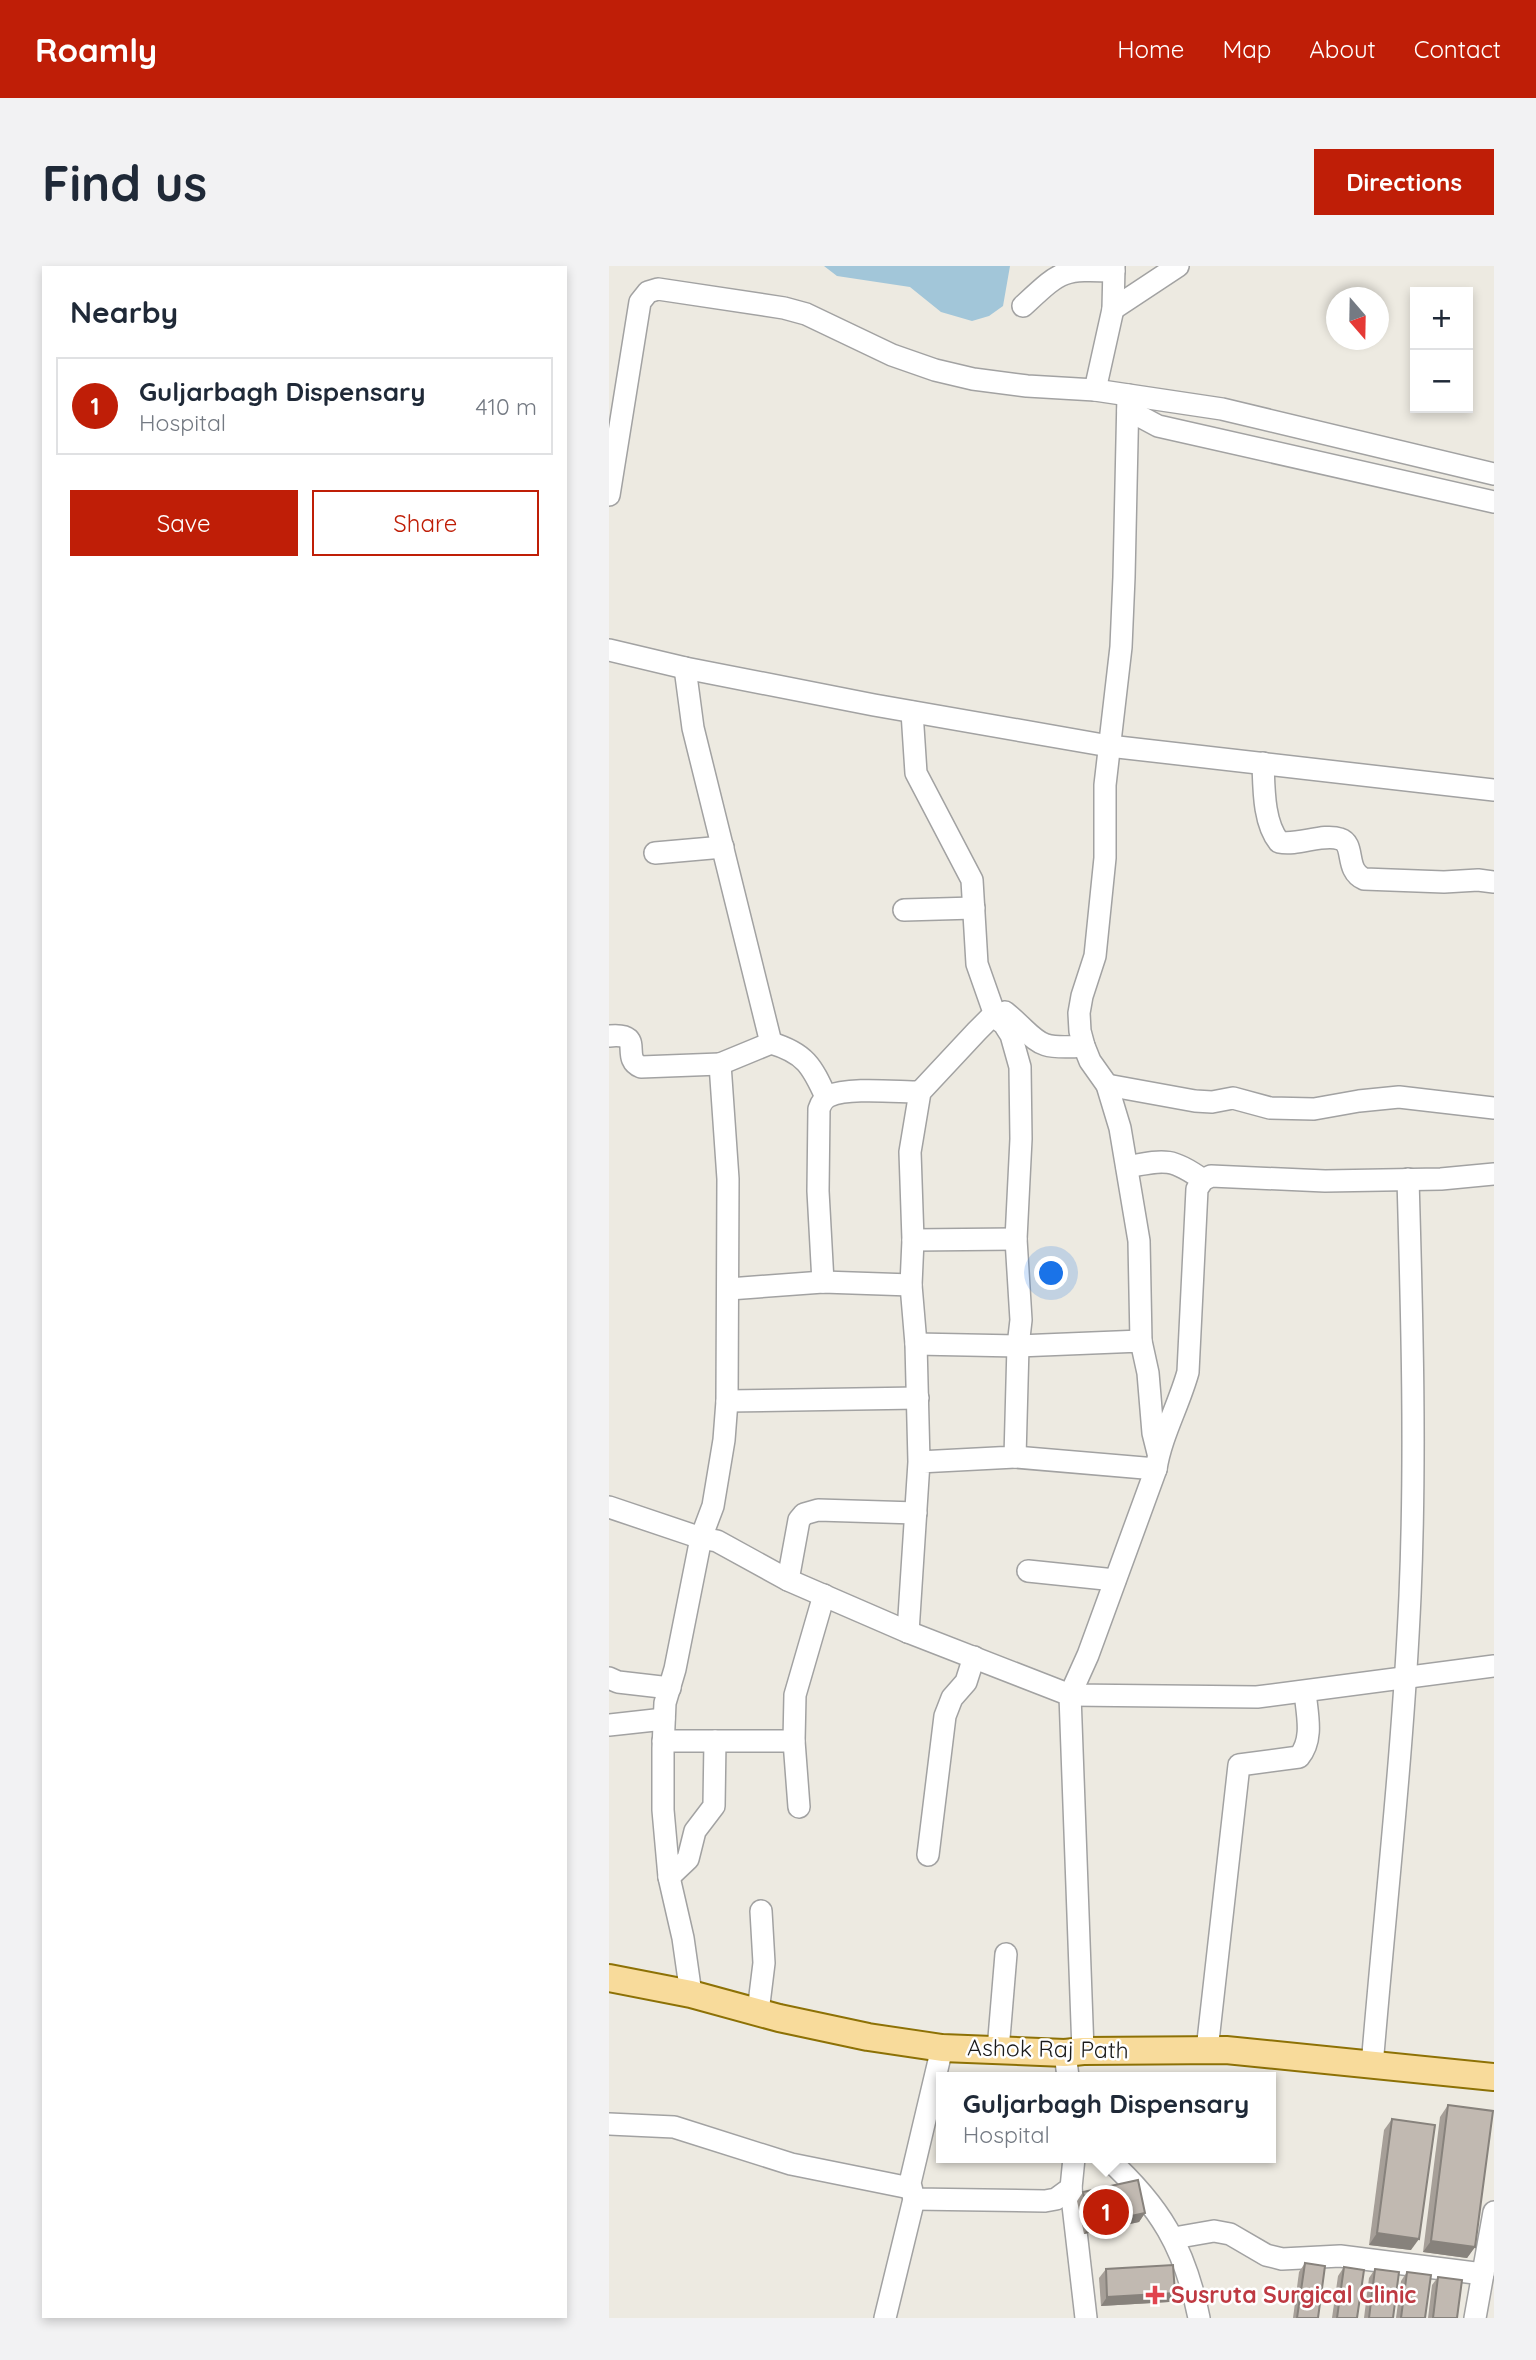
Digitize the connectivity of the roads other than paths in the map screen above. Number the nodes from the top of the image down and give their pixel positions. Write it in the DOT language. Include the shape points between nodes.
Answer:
graph roads {
  1 [pos="1178,266"];
  2 [pos="1114,268"];
  3 [pos="1023,306"];
  4 [pos="1113,309"];
  5 [pos="1095,390"];
  6 [pos="1128,402"];
  7 [pos="1494,474"];
  8 [pos="609,495"];
  9 [pos="1494,502"];
  10 [pos="609,650"];
  11 [pos="685,668"];
  12 [pos="912,712"];
  13 [pos="1109,746"];
  14 [pos="1263,763"];
  15 [pos="1494,790"];
  16 [pos="723,847"];
  17 [pos="656,853"];
  18 [pos="1494,882"];
  19 [pos="974,908"];
  20 [pos="904,910"];
  21 [pos="992,1008"];
  22 [pos="609,1036"];
  23 [pos="771,1043"];
  24 [pos="1084,1046"];
  25 [pos="720,1063"];
  26 [pos="1107,1085"];
  27 [pos="920,1092"];
  28 [pos="826,1097"];
  29 [pos="1494,1108"];
  30 [pos="1128,1167"];
  31 [pos="1494,1174"];
  32 [pos="1408,1179"];
  33 [pos="1203,1180"];
  34 [pos="1016,1239"];
  35 [pos="913,1240"];
  36 [pos="823,1282"];
  37 [pos="911,1285"];
  38 [pos="729,1289"];
  39 [pos="1141,1341"];
  40 [pos="916,1344"];
  41 [pos="1018,1346"];
  42 [pos="918,1398"];
  43 [pos="727,1401"];
  44 [pos="1015,1457"];
  45 [pos="1157,1461"];
  46 [pos="919,1462"];
  47 [pos="609,1507"];
  48 [pos="916,1513"];
  49 [pos="701,1538"];
  50 [pos="1028,1572"];
  51 [pos="788,1580"];
  52 [pos="1115,1580"];
  53 [pos="824,1595"];
  54 [pos="908,1632"];
  55 [pos="974,1657"];
  56 [pos="1494,1666"];
  57 [pos="609,1678"];
  58 [pos="1405,1678"];
  59 [pos="670,1688"];
  60 [pos="1305,1692"];
  61 [pos="1070,1695"];
  62 [pos="664,1719"];
  63 [pos="609,1725"];
  64 [pos="663,1741"];
  65 [pos="715,1741"];
  66 [pos="795,1741"];
  67 [pos="799,1807"];
  68 [pos="928,1855"];
  69 [pos="669,1877"];
  70 [pos="761,1911"];
  71 [pos="1006,1954"];
  72 [pos="609,1978"];
  73 [pos="691,1994"];
  74 [pos="758,2012"];
  75 [pos="942,2048"];
  76 [pos="998,2050"];
  77 [pos="1207,2050"];
  78 [pos="1072,2060"];
  79 [pos="1372,2066"];
  80 [pos="937,2072"];
  81 [pos="936,2077"];
  82 [pos="1494,2077"];
  83 [pos="609,2124"];
  84 [pos="1074,2163"];
  85 [pos="1112,2163"];
  86 [pos="1071,2188"];
  87 [pos="912,2193"];
  88 [pos="1494,2212"];
  89 [pos="1174,2238"];
  90 [pos="1483,2274"];
  91 [pos="884,2318"];
  92 [pos="1086,2318"];
  93 [pos="1199,2318"];
  94 [pos="1475,2318"];
  1 -- 4 [label="street"];
  2 -- 3 [label="street" via="1068,271"];
  2 -- 4 [label="street"];
  4 -- 5 [label="street"];
  5 -- 6 [label="street"];
  5 -- 8 [label="street" via="973,380 892,355 806,314 658,289 640,302"];
  6 -- 7 [label="street" via="1222,409"];
  6 -- 9 [label="street" via="1158,426"];
  6 -- 13 [label="street" via="1121,635"];
  10 -- 11 [label="street"];
  11 -- 12 [label="street"];
  11 -- 16 [label="street" via="693,728"];
  12 -- 13 [label="street"];
  12 -- 19 [label="street" via="916,773 967,867"];
  13 -- 14 [label="street"];
  13 -- 24 [label="street" via="1095,956 1079,1013"];
  14 -- 15 [label="street"];
  14 -- 18 [label="street" via="1268,811 1279,842 1343,839 1353,870 1364,879"];
  16 -- 17 [label="street"];
  16 -- 23 [label="street"];
  19 -- 20 [label="street"];
  19 -- 21 [label="street" via="977,964"];
  21 -- 24 [label="street" via="1042,1045"];
  21 -- 27 [label="street" via="989,1019"];
  21 -- 34 [label="street" via="1011,1035 1020,1067"];
  22 -- 25 [label="street" via="628,1037 631,1058 641,1067"];
  23 -- 25 [label="street"];
  23 -- 28 [label="street" via="812,1066"];
  24 -- 26 [label="street"];
  25 -- 38 [label="street"];
  26 -- 29 [label="street" via="1195,1101 1233,1098 1270,1108 1314,1109 1399,1097"];
  26 -- 30 [label="street"];
  27 -- 28 [label="street" via="841,1092"];
  27 -- 35 [label="street" via="910,1152"];
  28 -- 36 [label="street" via="819,1109"];
  30 -- 33 [label="street" via="1168,1161"];
  30 -- 39 [label="street" via="1139,1241"];
  31 -- 32 [label="street"];
  32 -- 33 [label="street" via="1325,1181 1229,1175"];
  32 -- 58 [label="street" via="1414,1382"];
  33 -- 45 [label="street" via="1196,1201 1188,1372"];
  34 -- 35 [label="street"];
  34 -- 41 [label="street"];
  35 -- 37 [label="street"];
  36 -- 37 [label="street"];
  36 -- 38 [label="street"];
  37 -- 40 [label="street"];
  38 -- 43 [label="street"];
  39 -- 41 [label="street"];
  39 -- 45 [label="street"];
  40 -- 41 [label="street"];
  40 -- 42 [label="street"];
  41 -- 44 [label="street"];
  42 -- 43 [label="street"];
  42 -- 46 [label="street"];
  43 -- 49 [label="street" via="715,1495"];
  44 -- 45 [label="street"];
  44 -- 46 [label="street"];
  45 -- 52 [label="street"];
  46 -- 48 [label="street"];
  47 -- 49 [label="street"];
  48 -- 51 [label="street" via="818,1510 804,1514"];
  48 -- 54 [label="street"];
  49 -- 51 [label="street" via="717,1541"];
  49 -- 59 [label="street"];
  50 -- 52 [label="street"];
  51 -- 53 [label="street"];
  52 -- 61 [label="street"];
  53 -- 54 [label="street"];
  53 -- 66 [label="street" via="795,1695"];
  54 -- 55 [label="street"];
  55 -- 61 [label="street"];
  55 -- 68 [label="street" via="945,1716"];
  56 -- 58 [label="street"];
  57 -- 59 [label="street"];
  58 -- 60 [label="street"];
  58 -- 79 [label="street"];
  59 -- 62 [label="street"];
  60 -- 61 [label="street" via="1241,1698"];
  60 -- 77 [label="street" via="1307,1747 1299,1757 1239,1765"];
  61 -- 78 [label="street"];
  62 -- 63 [label="street"];
  62 -- 64 [label="street"];
  64 -- 65 [label="street"];
  64 -- 69 [label="street"];
  65 -- 66 [label="street"];
  65 -- 69 [label="street" via="714,1806 695,1831 688,1859"];
  66 -- 67 [label="street"];
  69 -- 73 [label="street"];
  70 -- 74 [label="street" via="764,1963"];
  71 -- 76 [label="street"];
  72 -- 73 [label="main road, Ashok Raj Path"];
  73 -- 74 [label="main road, Ashok Raj Path"];
  74 -- 75 [label="main road, Ashok Raj Path"];
  75 -- 76 [label="main road, Ashok Raj Path"];
  75 -- 80 [label="street"];
  76 -- 78 [label="main road, Ashok Raj Path"];
  77 -- 78 [label="main road, Ashok Raj Path"];
  77 -- 79 [label="main road, Ashok Raj Path" via="1295,2055"];
  79 -- 82 [label="main road, Ashok Raj Path"];
  81 -- 87 [label="street"];
  83 -- 87 [label="street" via="674,2127 791,2164"];
  84 -- 86 [label="street"];
  85 -- 89 [label="street" via="1156,2208"];
  86 -- 87 [label="street" via="1045,2201 929,2201"];
  86 -- 92 [label="street"];
  87 -- 91 [label="street"];
  88 -- 90 [label="street"];
  89 -- 90 [label="street" via="1214,2231 1282,2259 1340,2256"];
  89 -- 93 [label="street"];
  90 -- 94 [label="street"];
}
